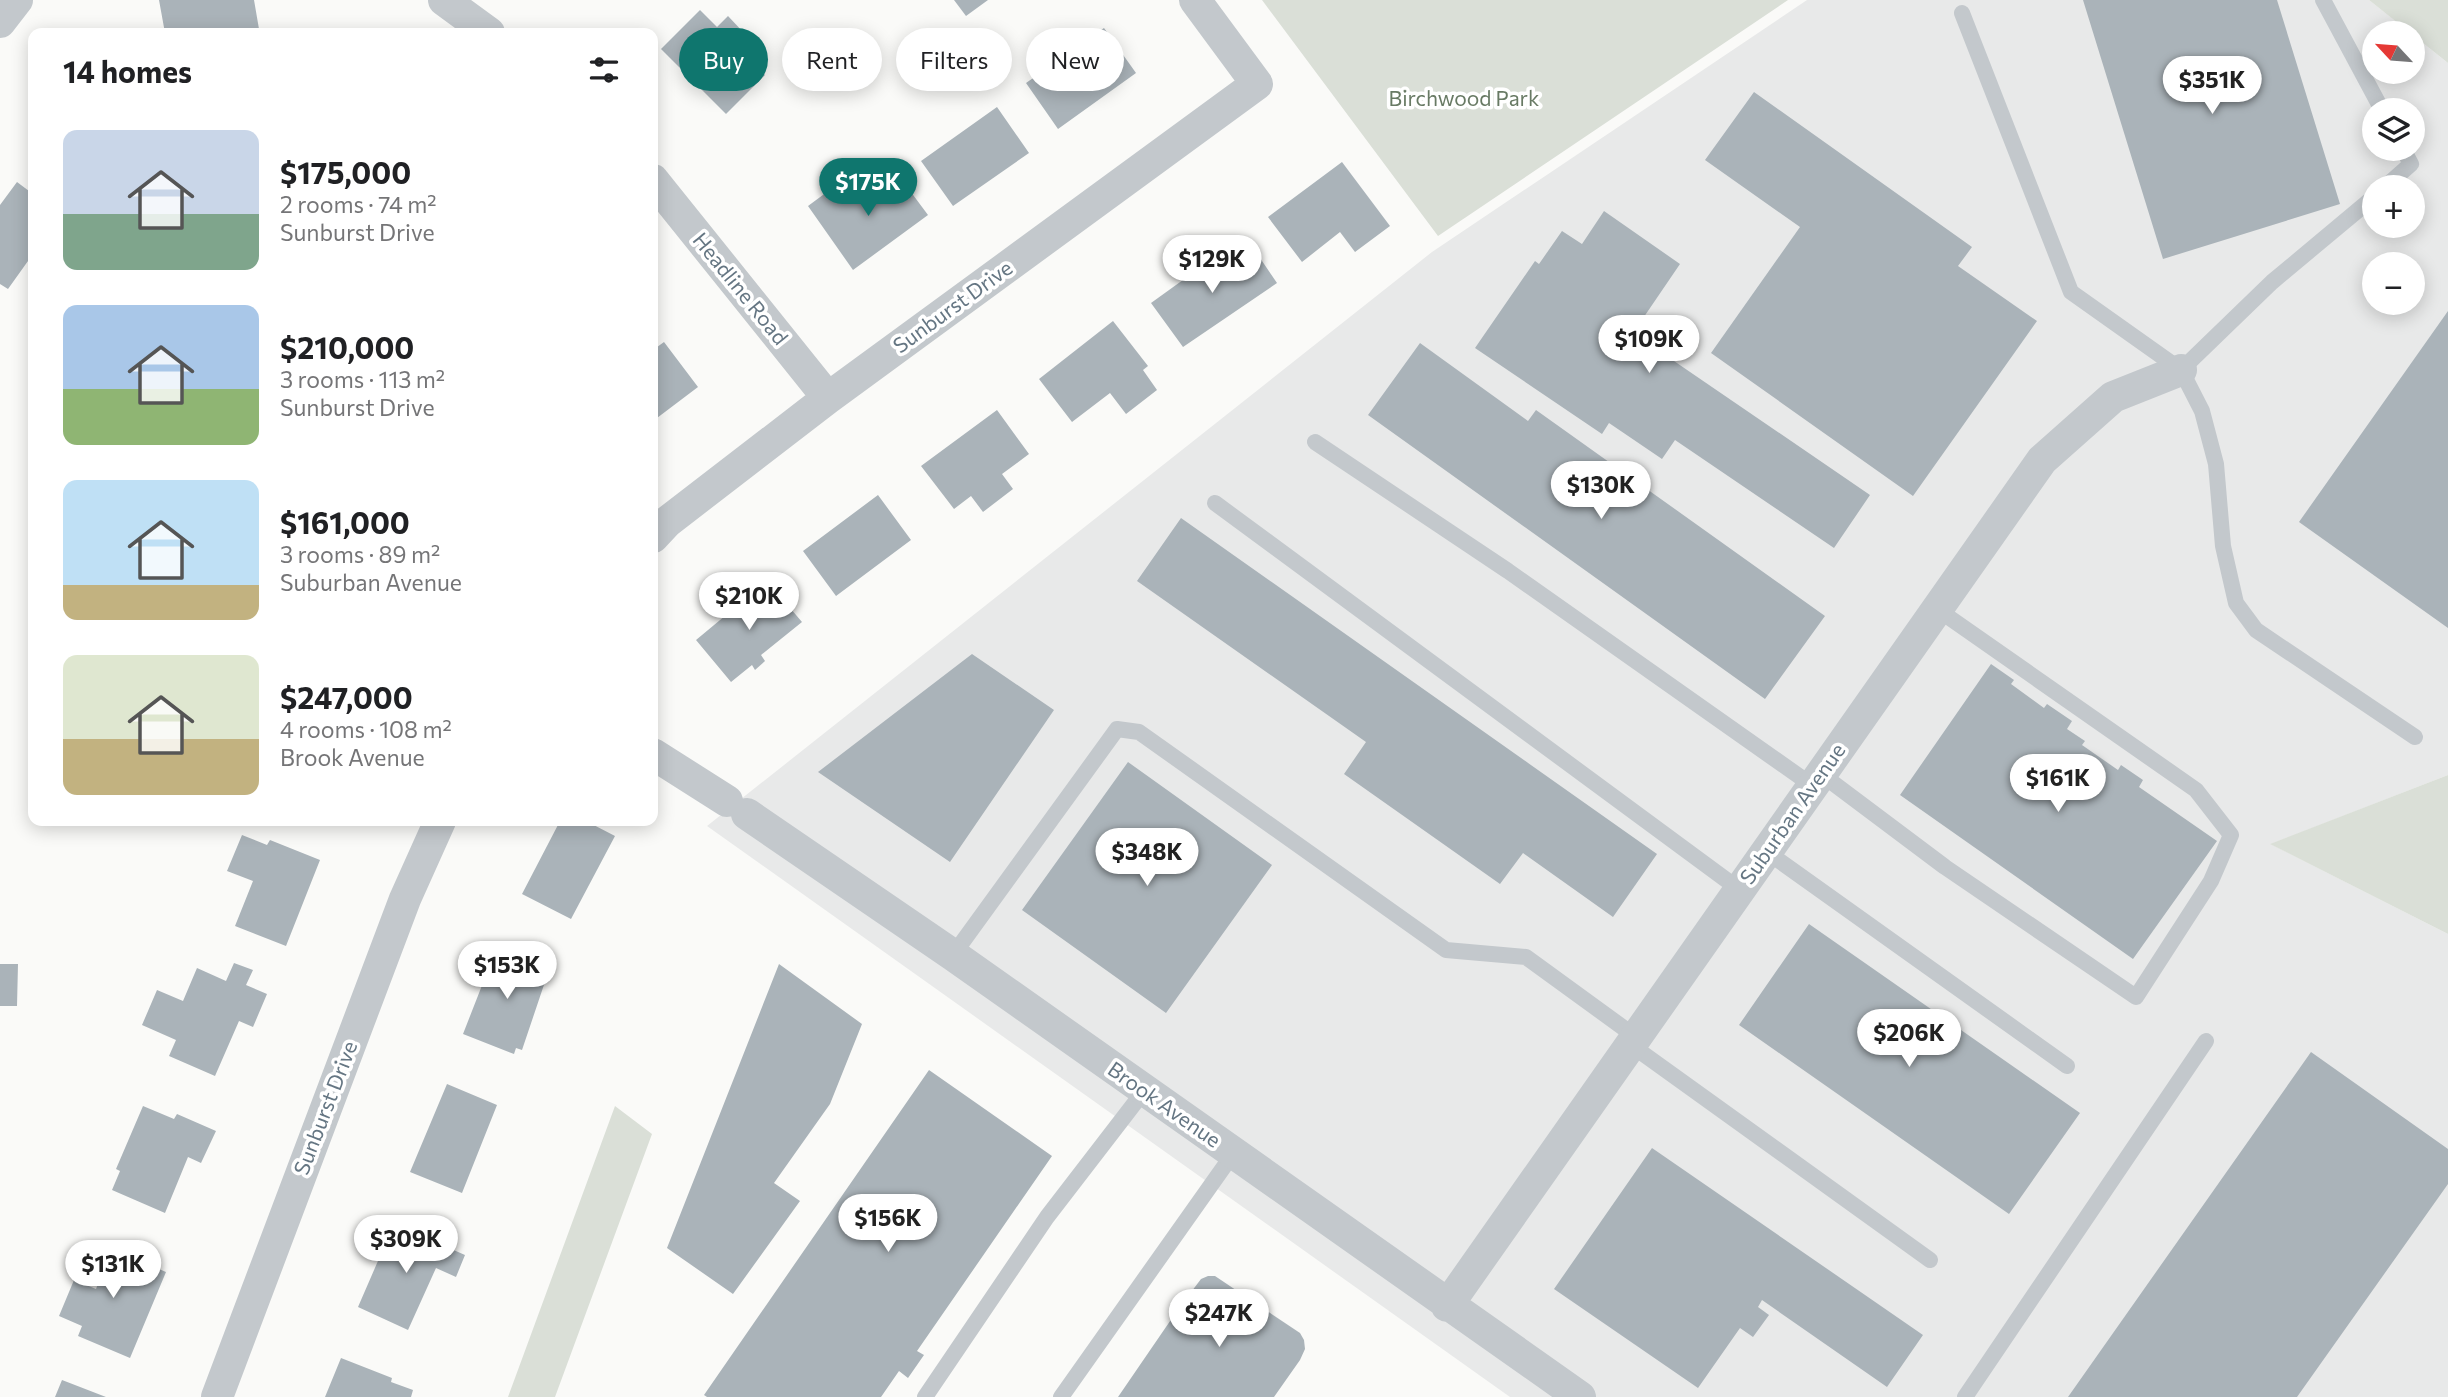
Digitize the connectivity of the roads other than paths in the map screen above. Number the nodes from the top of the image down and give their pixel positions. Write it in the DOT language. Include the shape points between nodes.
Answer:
graph roads {
  1 [pos="17,0"];
  2 [pos="444,0"];
  3 [pos="1195,0"];
  4 [pos="2323,0"];
  5 [pos="1962,13"];
  6 [pos="0,22"];
  7 [pos="482,28"];
  8 [pos="2376,98"];
  9 [pos="2409,161"];
  10 [pos="2399,175"];
  11 [pos="658,186"];
  12 [pos="2362,207"];
  13 [pos="2180,370"];
  14 [pos="828,398"];
  15 [pos="1314,442"];
  16 [pos="1215,503"];
  17 [pos="658,532"];
  18 [pos="1937,609"];
  19 [pos="2415,737"];
  20 [pos="658,757"];
  21 [pos="1817,780"];
  22 [pos="438,826"];
  23 [pos="1767,852"];
  24 [pos="1740,890"];
  25 [pos="953,955"];
  26 [pos="1634,1041"];
  27 [pos="2206,1041"];
  28 [pos="2067,1066"];
  29 [pos="1144,1090"];
  30 [pos="1233,1154"];
  31 [pos="1930,1260"];
  32 [pos="1447,1306"];
  33 [pos="217,1397"];
  34 [pos="925,1397"];
  35 [pos="1061,1397"];
  36 [pos="1580,1397"];
  37 [pos="1965,1397"];
  1 -- 6 [label="street"];
  2 -- 7 [label="street"];
  3 -- 14 [label="street, Sunburst Drive" via="1257,84"];
  4 -- 8 [label="lane"];
  5 -- 13 [label="lane" via="2071,292"];
  9 -- 10 [label="lane"];
  11 -- 14 [label="street, Headline Road"];
  12 -- 13 [label="lane" via="2272,282"];
  13 -- 18 [label="street, Suburban Avenue" via="2113,397 2042,460"];
  13 -- 19 [label="lane" via="2202,411 2216,464 2223,546 2236,603 2256,630"];
  14 -- 17 [label="street, Sunburst Drive"];
  15 -- 21 [label="lane"];
  16 -- 24 [label="lane"];
  18 -- 21 [label="street, Suburban Avenue"];
  18 -- 21 [label="lane" via="2196,790 2231,835 2211,881 2136,998"];
  20 -- 25 [label="street, Brook Avenue"];
  21 -- 23 [label="street, Suburban Avenue"];
  22 -- 33 [label="street, Sunburst Drive" via="405,899"];
  23 -- 24 [label="street, Suburban Avenue"];
  23 -- 28 [label="lane"];
  24 -- 26 [label="street, Suburban Avenue"];
  25 -- 26 [label="lane" via="1117,729 1139,732 1446,950 1526,957"];
  25 -- 29 [label="street, Brook Avenue"];
  26 -- 31 [label="lane"];
  26 -- 32 [label="street, Suburban Avenue"];
  27 -- 37 [label="lane"];
  29 -- 30 [label="street, Brook Avenue"];
  29 -- 34 [label="lane" via="1047,1216"];
  30 -- 32 [label="street, Brook Avenue"];
  30 -- 35 [label="lane"];
  32 -- 36 [label="street, Brook Avenue"];
}
